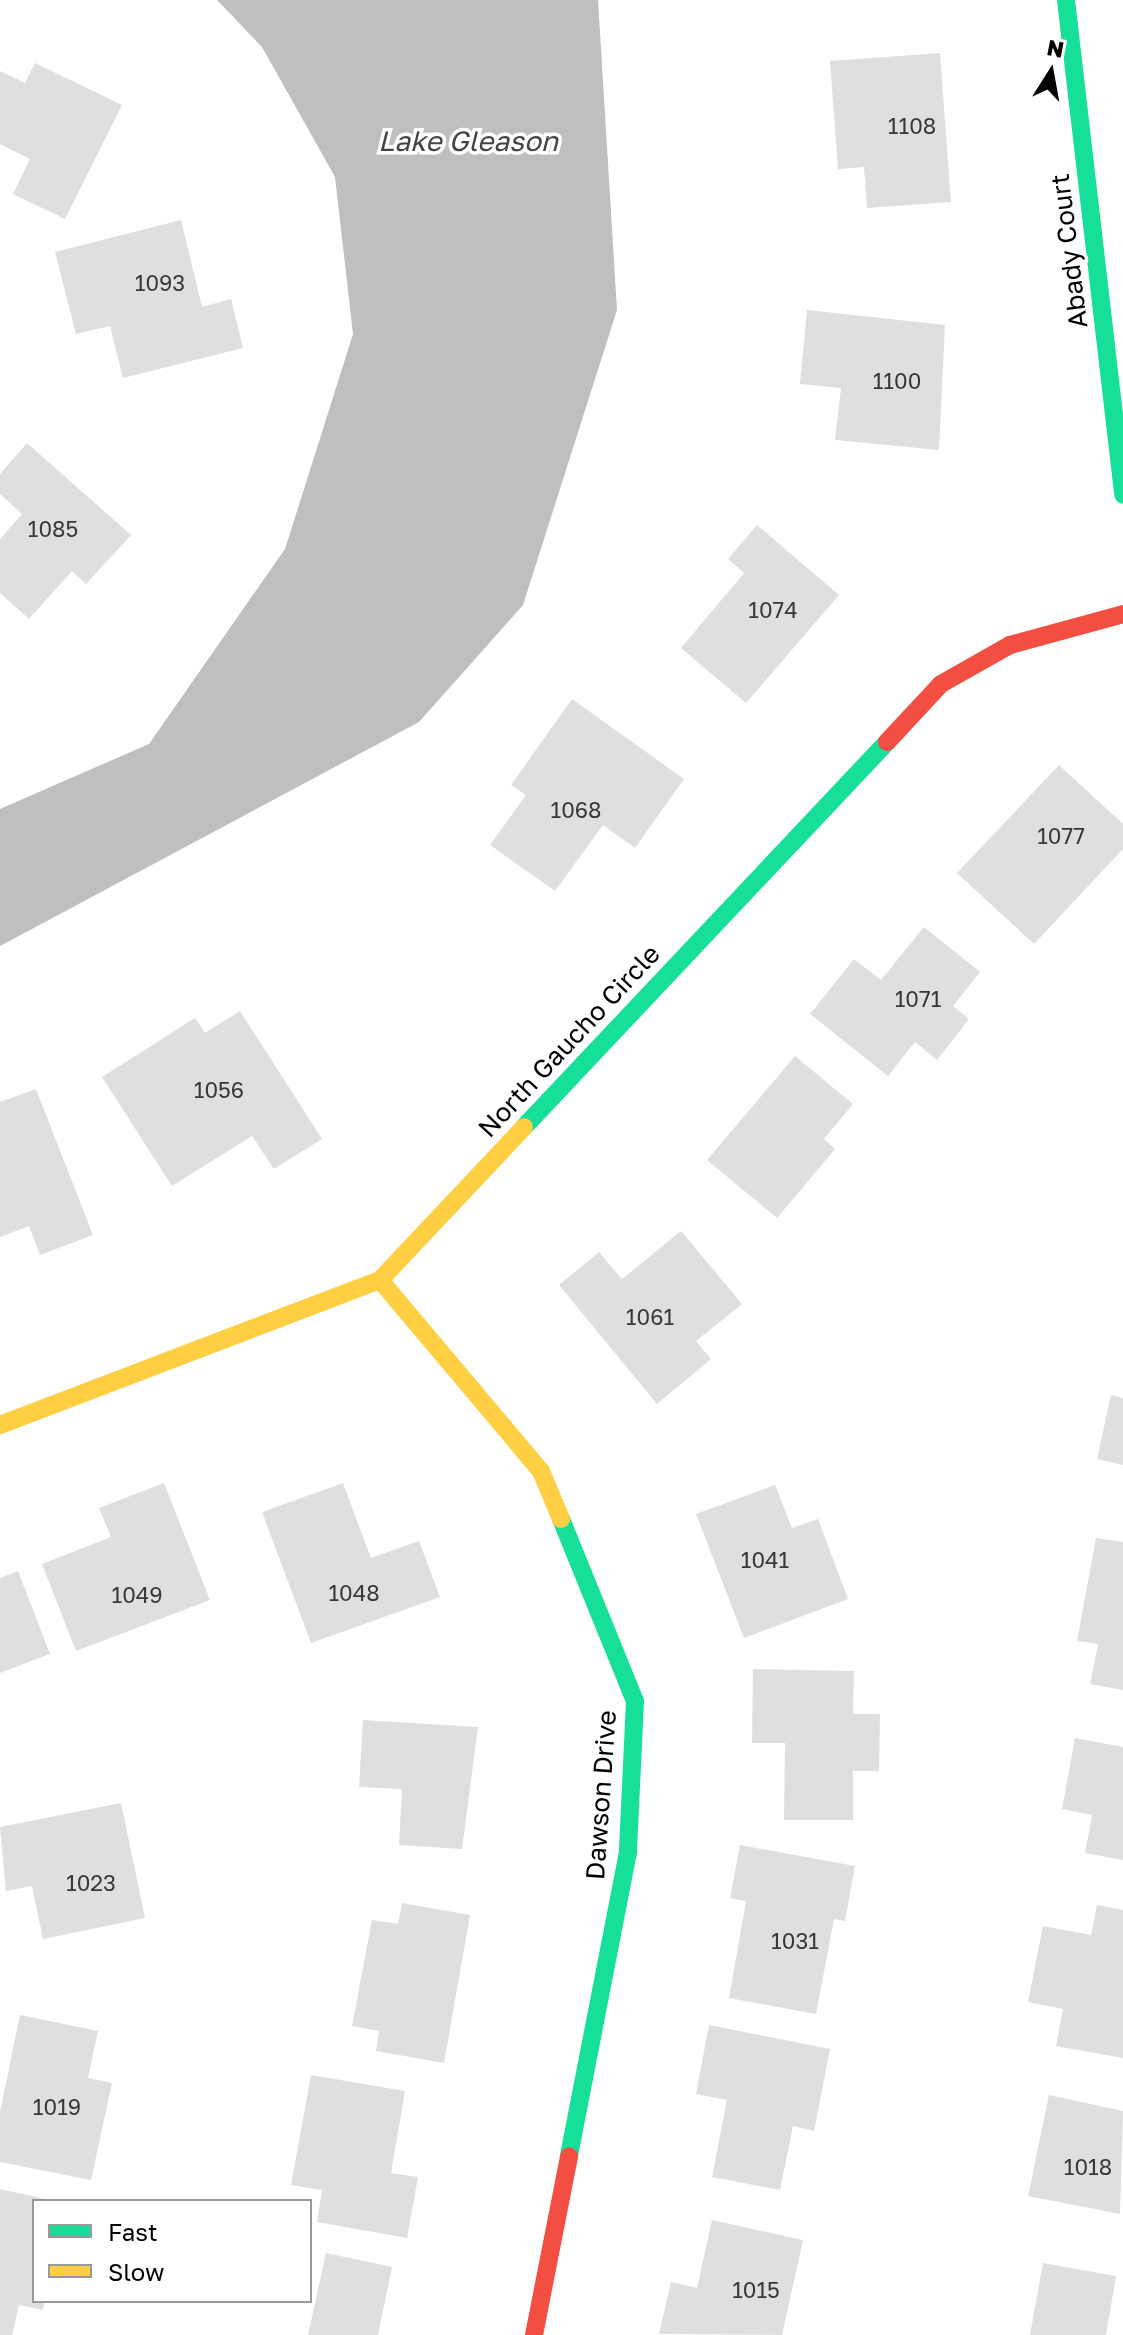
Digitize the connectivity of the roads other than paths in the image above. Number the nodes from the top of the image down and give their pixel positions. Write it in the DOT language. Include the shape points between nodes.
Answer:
graph roads {
  1 [pos="1066,0"];
  2 [pos="1123,495"];
  3 [pos="1123,614"];
  4 [pos="380,1280"];
  5 [pos="0,1425"];
  6 [pos="534,2335"];
  1 -- 2 [label="street, Abady Court"];
  3 -- 4 [label="street, North Gaucho Circle" via="1010,645 941,684"];
  4 -- 5 [label="street, North Gaucho Circle"];
  4 -- 6 [label="street, Dawson Drive" via="541,1471 635,1701 628,1852"];
}
